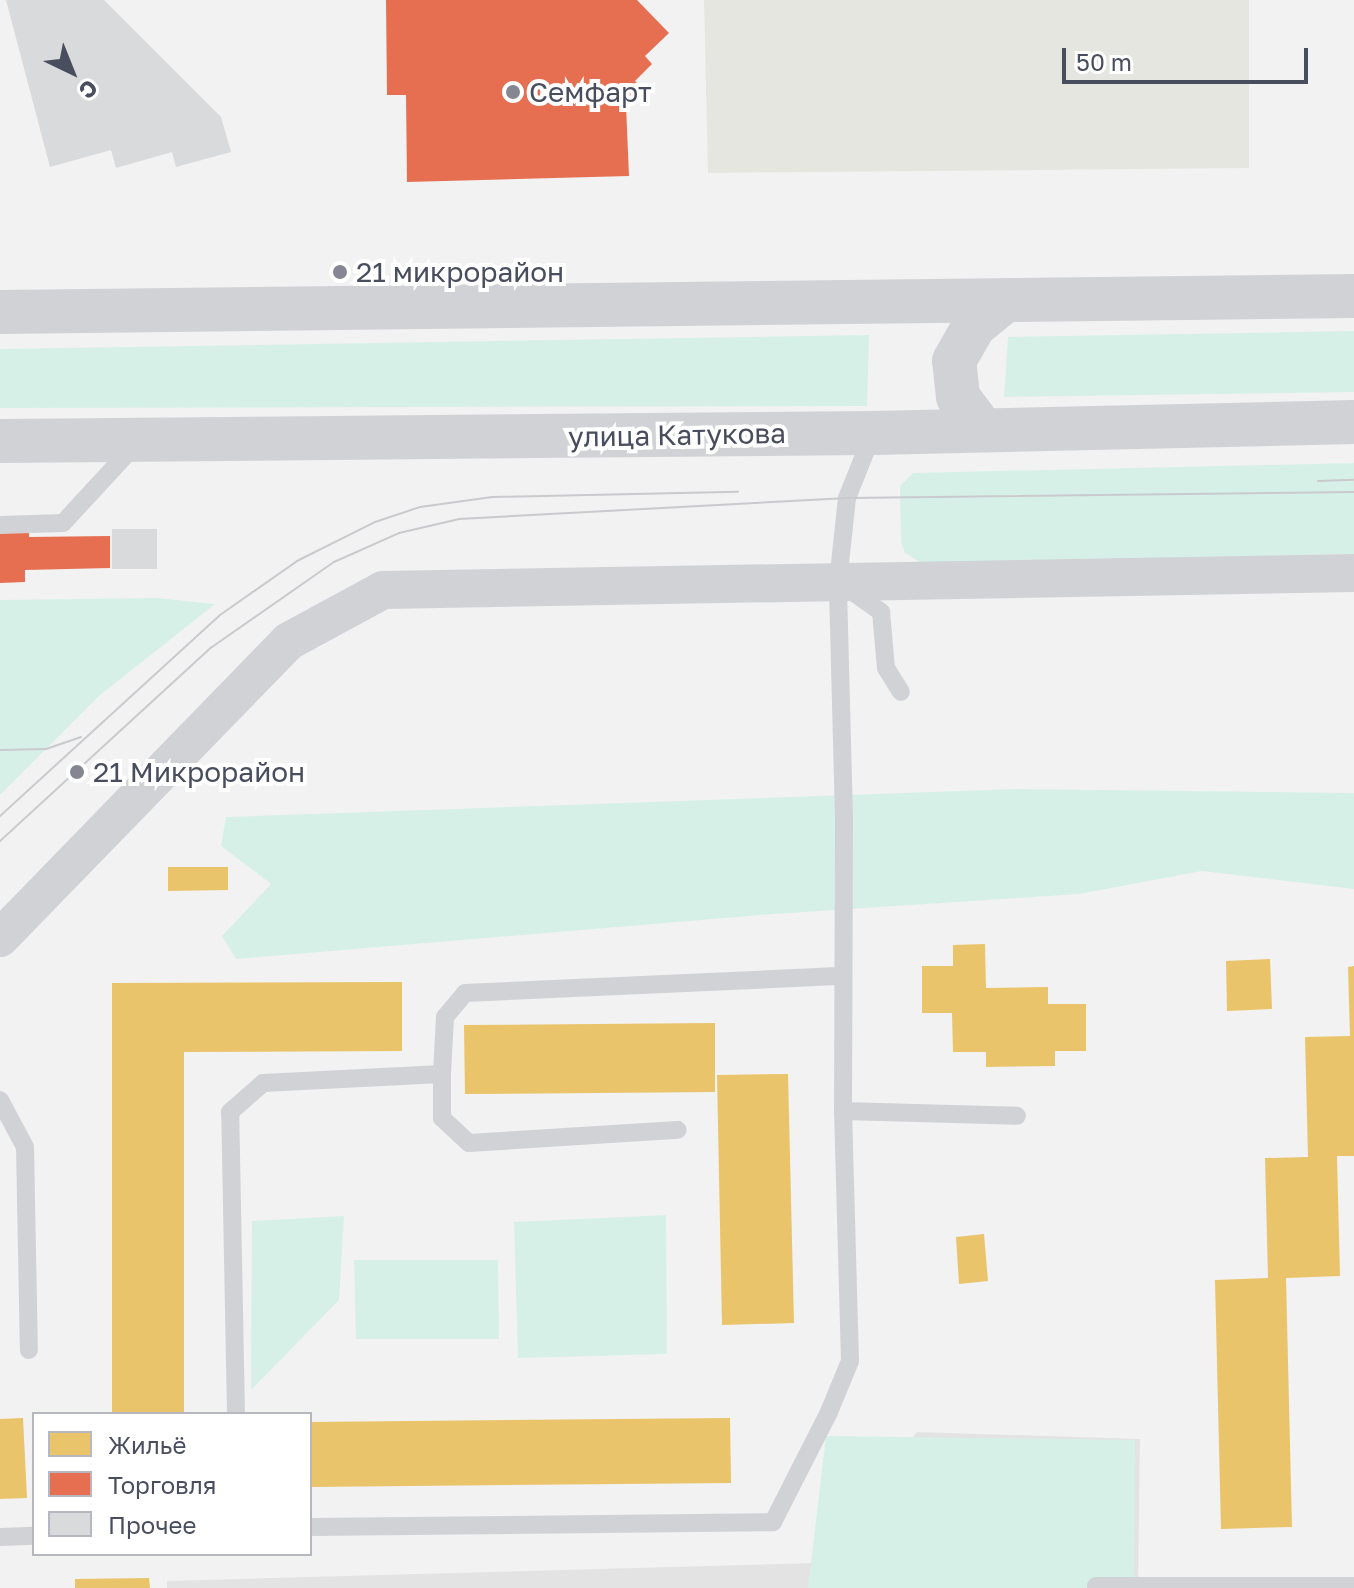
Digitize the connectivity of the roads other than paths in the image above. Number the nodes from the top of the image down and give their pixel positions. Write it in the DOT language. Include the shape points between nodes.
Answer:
graph roads {
  1 [pos="1354,296"];
  2 [pos="1006,300"];
  3 [pos="0,312"];
  4 [pos="1354,422"];
  5 [pos="983,430"];
  6 [pos="873,433"];
  7 [pos="139,440"];
  8 [pos="0,441"];
  9 [pos="0,525"];
  10 [pos="1354,573"];
  11 [pos="838,582"];
  12 [pos="901,692"];
  13 [pos="0,938"];
  14 [pos="843,976"];
  15 [pos="442,1074"];
  16 [pos="0,1100"];
  17 [pos="843,1111"];
  18 [pos="1017,1116"];
  19 [pos="678,1130"];
  20 [pos="29,1350"];
  21 [pos="236,1412"];
  22 [pos="312,1527"];
  23 [pos="32,1536"];
  24 [pos="0,1537"];
  25 [pos="1096,1586"];
  26 [pos="1354,1586"];
  1 -- 2 [label="main road"];
  2 -- 3 [label="main road"];
  2 -- 5 [label="main road" via="974,326 954,361 958,397"];
  4 -- 5 [label="main road, улица Катукова"];
  5 -- 6 [label="main road, улица Катукова"];
  6 -- 7 [label="main road, улица Катукова"];
  6 -- 11 [label="lane" via="847,498"];
  7 -- 8 [label="main road, улица Катукова"];
  7 -- 9 [label="lane" via="63,523"];
  10 -- 11 [label="street"];
  11 -- 12 [label="lane" via="881,612 886,668"];
  11 -- 13 [label="street" via="383,590 289,641"];
  11 -- 14 [label="lane"];
  14 -- 15 [label="lane" via="465,993 445,1017"];
  14 -- 17 [label="lane"];
  15 -- 19 [label="lane" via="442,1118 469,1143"];
  15 -- 21 [label="lane" via="263,1083 230,1112"];
  16 -- 20 [label="lane" via="25,1147"];
  17 -- 18 [label="lane"];
  17 -- 22 [label="lane" via="850,1361 773,1522"];
  23 -- 24 [label="lane"];
  25 -- 26 [label="lane"];
}
